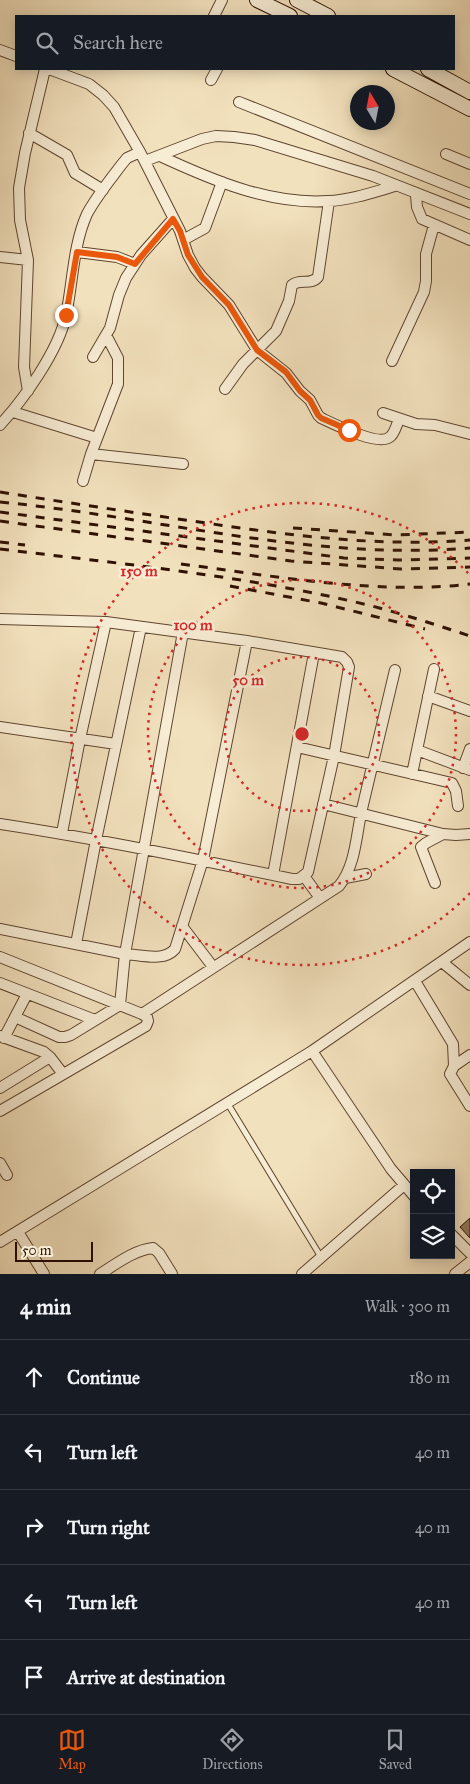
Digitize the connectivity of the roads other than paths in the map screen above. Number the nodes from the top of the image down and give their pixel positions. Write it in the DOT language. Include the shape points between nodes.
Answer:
graph roads {
  1 [pos="222,0"];
  2 [pos="258,0"];
  3 [pos="302,1"];
  4 [pos="214,15"];
  5 [pos="288,15"];
  6 [pos="326,15"];
  7 [pos="0,50"];
  8 [pos="15,56"];
  9 [pos="45,70"];
  10 [pos="52,70"];
  11 [pos="216,70"];
  12 [pos="395,70"];
  13 [pos="430,70"];
  14 [pos="211,80"];
  15 [pos="470,92"];
  16 [pos="239,102"];
  17 [pos="470,109"];
  18 [pos="29,133"];
  19 [pos="446,154"];
  20 [pos="143,156"];
  21 [pos="160,156"];
  22 [pos="470,164"];
  23 [pos="222,182"];
  24 [pos="396,186"];
  25 [pos="103,190"];
  26 [pos="416,194"];
  27 [pos="470,194"];
  28 [pos="329,201"];
  29 [pos="470,214"];
  30 [pos="173,219"];
  31 [pos="434,225"];
  32 [pos="183,240"];
  33 [pos="470,240"];
  34 [pos="77,252"];
  35 [pos="0,257"];
  36 [pos="28,260"];
  37 [pos="135,264"];
  38 [pos="106,335"];
  39 [pos="257,350"];
  40 [pos="93,357"];
  41 [pos="392,361"];
  42 [pos="225,389"];
  43 [pos="28,392"];
  44 [pos="12,412"];
  45 [pos="383,413"];
  46 [pos="399,418"];
  47 [pos="0,425"];
  48 [pos="470,434"];
  49 [pos="97,438"];
  50 [pos="91,454"];
  51 [pos="183,464"];
  52 [pos="83,481"];
  53 [pos="0,619"];
  54 [pos="106,622"];
  55 [pos="141,627"];
  56 [pos="183,632"];
  57 [pos="247,640"];
  58 [pos="314,653"];
  59 [pos="434,669"];
  60 [pos="395,670"];
  61 [pos="428,696"];
  62 [pos="470,711"];
  63 [pos="0,727"];
  64 [pos="80,739"];
  65 [pos="116,744"];
  66 [pos="297,748"];
  67 [pos="470,749"];
  68 [pos="417,750"];
  69 [pos="334,756"];
  70 [pos="373,765"];
  71 [pos="467,769"];
  72 [pos="412,774"];
  73 [pos="323,804"];
  74 [pos="458,806"];
  75 [pos="361,813"];
  76 [pos="0,824"];
  77 [pos="62,833"];
  78 [pos="443,834"];
  79 [pos="470,834"];
  80 [pos="96,840"];
  81 [pos="144,849"];
  82 [pos="203,860"];
  83 [pos="366,874"];
  84 [pos="273,875"];
  85 [pos="304,876"];
  86 [pos="345,878"];
  87 [pos="435,883"];
  88 [pos="320,898"];
  89 [pos="182,926"];
  90 [pos="0,929"];
  91 [pos="470,942"];
  92 [pos="76,944"];
  93 [pos="125,954"];
  94 [pos="0,957"];
  95 [pos="442,962"];
  96 [pos="213,967"];
  97 [pos="415,981"];
  98 [pos="0,983"];
  99 [pos="470,985"];
  100 [pos="27,994"];
  101 [pos="120,1005"];
  102 [pos="142,1014"];
  103 [pos="15,1017"];
  104 [pos="95,1020"];
  105 [pos="2,1037"];
  106 [pos="312,1051"];
  107 [pos="470,1055"];
  108 [pos="50,1057"];
  109 [pos="454,1066"];
  110 [pos="63,1074"];
  111 [pos="0,1088"];
  112 [pos="228,1104"];
  113 [pos="470,1106"];
  114 [pos="0,1111"];
  115 [pos="0,1163"];
  116 [pos="7,1175"];
  117 [pos="404,1185"];
  118 [pos="410,1192"];
  119 [pos="18,1232"];
  120 [pos="455,1238"];
  121 [pos="0,1242"];
  122 [pos="470,1253"];
  123 [pos="321,1257"];
  124 [pos="470,1262"];
  125 [pos="44,1274"];
  126 [pos="100,1274"];
  127 [pos="172,1274"];
  128 [pos="302,1274"];
  129 [pos="455,1274"];
  1 -- 4 [label="street"];
  2 -- 5 [label="main road"];
  3 -- 6 [label="main road"];
  7 -- 8 [label="street"];
  9 -- 18 [label="street"];
  10 -- 20 [label="street" via="89,84 103,95 114,107"];
  11 -- 14 [label="street"];
  12 -- 17 [label="main road"];
  13 -- 15 [label="main road"];
  16 -- 27 [label="street"];
  18 -- 25 [label="street" via="67,155 74,173"];
  18 -- 36 [label="street" via="19,188 20,220"];
  19 -- 22 [label="street"];
  20 -- 21 [label="street"];
  20 -- 25 [label="street" via="128,158"];
  20 -- 30 [label="street"];
  21 -- 23 [label="street"];
  21 -- 24 [label="street" via="202,139 234,137 255,140"];
  23 -- 28 [label="street" via="281,198"];
  23 -- 32 [label="street" via="205,228"];
  24 -- 26 [label="street"];
  24 -- 28 [label="street"];
  25 -- 34 [label="street" via="87,214"];
  26 -- 29 [label="street"];
  26 -- 31 [label="street" via="419,214"];
  28 -- 39 [label="street" via="318,277 312,282 292,285 276,331"];
  30 -- 32 [label="street"];
  30 -- 37 [label="street"];
  31 -- 33 [label="street"];
  31 -- 41 [label="street" via="426,254 424,292"];
  32 -- 39 [label="street" via="195,268 229,305"];
  34 -- 37 [label="street" via="117,257"];
  34 -- 43 [label="street" via="60,336"];
  35 -- 36 [label="street"];
  36 -- 43 [label="street" via="24,367"];
  37 -- 38 [label="street" via="122,286"];
  38 -- 40 [label="street"];
  38 -- 49 [label="street" via="118,358 118,384"];
  39 -- 42 [label="street"];
  39 -- 46 [label="street" via="286,372 321,418 377,440 391,436"];
  43 -- 44 [label="street"];
  44 -- 47 [label="street"];
  44 -- 49 [label="street"];
  45 -- 46 [label="street"];
  46 -- 48 [label="street"];
  49 -- 50 [label="street"];
  50 -- 51 [label="street"];
  50 -- 52 [label="street"];
  53 -- 54 [label="street"];
  54 -- 55 [label="street"];
  54 -- 64 [label="street"];
  55 -- 56 [label="street"];
  55 -- 65 [label="street"];
  56 -- 57 [label="street"];
  56 -- 81 [label="street"];
  57 -- 58 [label="street"];
  57 -- 82 [label="street"];
  58 -- 66 [label="street"];
  58 -- 69 [label="street" via="342,657 349,667"];
  59 -- 61 [label="street"];
  60 -- 70 [label="street"];
  61 -- 62 [label="street"];
  61 -- 68 [label="street"];
  63 -- 64 [label="street"];
  64 -- 65 [label="street"];
  64 -- 77 [label="street"];
  65 -- 80 [label="street"];
  66 -- 69 [label="street"];
  66 -- 84 [label="street"];
  67 -- 71 [label="street"];
  68 -- 71 [label="street"];
  68 -- 72 [label="street"];
  69 -- 70 [label="street"];
  69 -- 73 [label="street"];
  70 -- 72 [label="street"];
  70 -- 75 [label="street"];
  72 -- 74 [label="street" via="452,782"];
  73 -- 75 [label="street"];
  73 -- 85 [label="street" via="308,872"];
  75 -- 78 [label="street"];
  75 -- 86 [label="street" via="351,866"];
  76 -- 77 [label="street"];
  77 -- 80 [label="street"];
  78 -- 79 [label="street"];
  78 -- 87 [label="street" via="421,847"];
  80 -- 81 [label="street"];
  80 -- 92 [label="street"];
  81 -- 82 [label="street"];
  81 -- 93 [label="street"];
  82 -- 84 [label="street"];
  82 -- 89 [label="street"];
  83 -- 86 [label="street"];
  84 -- 85 [label="street" via="292,879"];
  85 -- 88 [label="street"];
  86 -- 88 [label="street"];
  88 -- 96 [label="street"];
  89 -- 93 [label="street" via="175,949 164,957"];
  89 -- 96 [label="street"];
  90 -- 92 [label="street"];
  91 -- 95 [label="street"];
  92 -- 93 [label="street"];
  93 -- 101 [label="street"];
  94 -- 101 [label="street"];
  95 -- 97 [label="street"];
  95 -- 99 [label="street"];
  96 -- 102 [label="street"];
  97 -- 106 [label="street"];
  97 -- 109 [label="street" via="453,1044"];
  98 -- 100 [label="street"];
  100 -- 103 [label="street"];
  100 -- 104 [label="street"];
  101 -- 102 [label="street"];
  101 -- 104 [label="street"];
  102 -- 110 [label="street" via="147,1017 146,1026"];
  103 -- 104 [label="street" via="59,1037 71,1035"];
  103 -- 105 [label="street"];
  105 -- 108 [label="street"];
  106 -- 112 [label="street"];
  106 -- 117 [label="street"];
  107 -- 109 [label="street"];
  108 -- 110 [label="street"];
  108 -- 111 [label="street"];
  109 -- 113 [label="street" via="450,1077"];
  110 -- 114 [label="street"];
  112 -- 119 [label="street"];
  112 -- 123 [label="lane"];
  115 -- 116 [label="street"];
  117 -- 118 [label="street"];
  117 -- 123 [label="street"];
  119 -- 121 [label="street"];
  119 -- 125 [label="street"];
  120 -- 122 [label="street"];
  123 -- 128 [label="street"];
  124 -- 129 [label="street"];
  126 -- 127 [label="street" via="136,1253 153,1248"];
}
